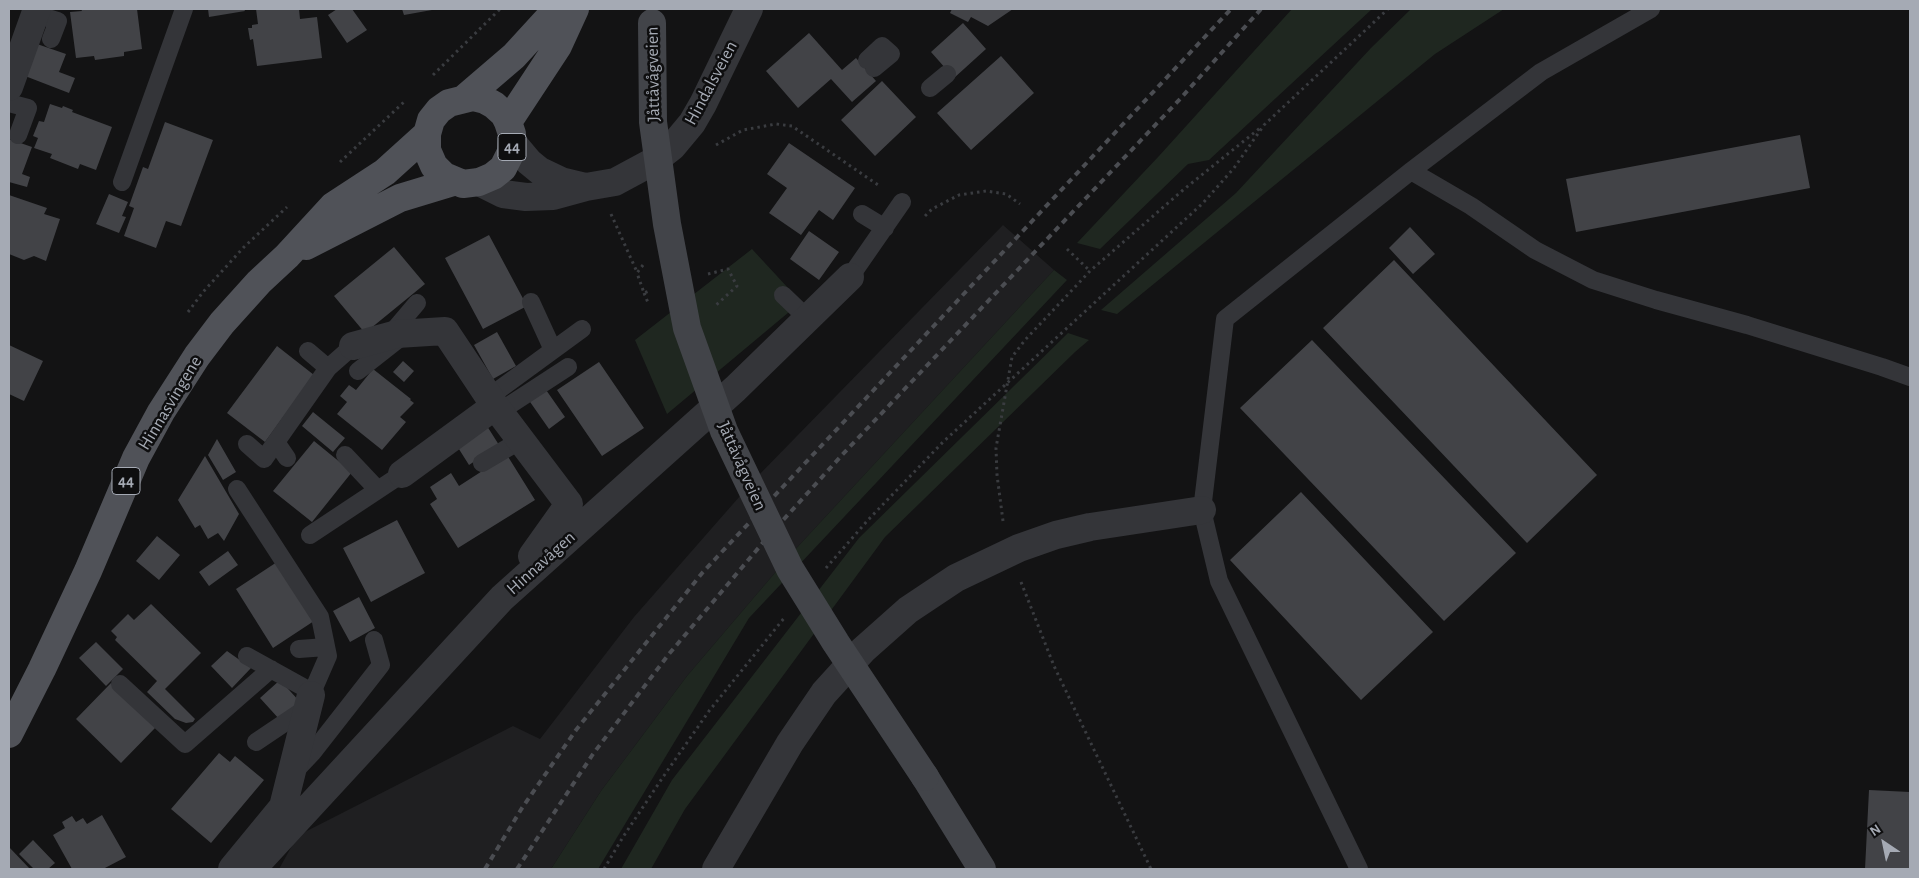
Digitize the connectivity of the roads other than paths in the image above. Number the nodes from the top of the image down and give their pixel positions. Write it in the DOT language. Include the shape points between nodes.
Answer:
graph roads {
  1 [pos="184,9"];
  2 [pos="557,9"];
  3 [pos="575,9"];
  4 [pos="749,9"];
  5 [pos="1651,9"];
  6 [pos="36,11"];
  7 [pos="652,16"];
  8 [pos="51,39"];
  9 [pos="947,74"];
  10 [pos="9,87"];
  11 [pos="930,88"];
  12 [pos="465,98"];
  13 [pos="9,103"];
  14 [pos="510,132"];
  15 [pos="427,134"];
  16 [pos="18,135"];
  17 [pos="1411,171"];
  18 [pos="122,182"];
  19 [pos="467,182"];
  20 [pos="592,186"];
  21 [pos="902,202"];
  22 [pos="862,214"];
  23 [pos="885,228"];
  24 [pos="287,256"];
  25 [pos="850,277"];
  26 [pos="783,295"];
  27 [pos="531,302"];
  28 [pos="417,303"];
  29 [pos="807,318"];
  30 [pos="582,329"];
  31 [pos="398,335"];
  32 [pos="553,350"];
  33 [pos="308,351"];
  34 [pos="356,359"];
  35 [pos="568,367"];
  36 [pos="328,368"];
  37 [pos="1910,377"];
  38 [pos="494,405"];
  39 [pos="521,440"];
  40 [pos="276,442"];
  41 [pos="247,444"];
  42 [pos="346,455"];
  43 [pos="287,458"];
  44 [pos="482,463"];
  45 [pos="402,474"];
  46 [pos="237,489"];
  47 [pos="378,490"];
  48 [pos="1202,510"];
  49 [pos="310,535"];
  50 [pos="502,598"];
  51 [pos="374,640"];
  52 [pos="326,648"];
  53 [pos="299,649"];
  54 [pos="247,656"];
  55 [pos="270,669"];
  56 [pos="120,684"];
  57 [pos="310,698"];
  58 [pos="9,734"];
  59 [pos="256,742"];
  60 [pos="291,775"];
  61 [pos="232,869"];
  62 [pos="252,869"];
  63 [pos="716,869"];
  64 [pos="982,869"];
  65 [pos="1359,869"];
  1 -- 18 [label="lane"];
  2 -- 12 [label="main road, 44" via="514,56"];
  3 -- 14 [label="main road, 44"];
  4 -- 20 [label="street, Hindalsveien" via="703,104 683,135 654,161 615,182"];
  5 -- 17 [label="lane" via="1541,72"];
  6 -- 8 [label="lane" via="58,21"];
  6 -- 10 [label="street"];
  7 -- 64 [label="street, Jåttåvågveien, bridge" via="653,122 667,224 687,328 724,431 790,569"];
  9 -- 11 [label="lane"];
  12 -- 14 [label="main road, 44" via="473,97 494,105"];
  12 -- 15 [label="main road, 44" via="439,110 431,120"];
  13 -- 16 [label="lane" via="28,108"];
  14 -- 19 [label="main road, 44" via="511,152 503,168 493,176"];
  14 -- 20 [label="street" via="529,162 540,171 561,181"];
  15 -- 19 [label="main road" via="427,150 434,166 444,176"];
  15 -- 24 [label="main road, Hinnasvingene / 44" via="385,172 333,206"];
  17 -- 37 [label="lane" via="1471,206 1535,250 1593,280"];
  17 -- 48 [label="lane" via="1225,319"];
  19 -- 20 [label="street, Hindalsveien" via="503,194 526,197 553,196"];
  19 -- 24 [label="main road, Hinnasvingene / 44" via="400,198"];
  21 -- 23 [label="lane"];
  22 -- 23 [label="lane"];
  23 -- 25 [label="lane"];
  24 -- 58 [label="main road, Hinnasvingene / 44" via="222,323 160,412 125,482 51,651"];
  25 -- 29 [label="street, Hinnavågen"];
  26 -- 29 [label="lane"];
  27 -- 32 [label="lane"];
  28 -- 31 [label="lane"];
  29 -- 50 [label="street, Hinnavågen" via="735,388"];
  30 -- 32 [label="lane"];
  31 -- 34 [label="street"];
  31 -- 38 [label="street" via="445,331"];
  32 -- 38 [label="lane"];
  33 -- 36 [label="lane"];
  34 -- 36 [label="lane"];
  35 -- 38 [label="lane"];
  36 -- 40 [label="lane"];
  38 -- 39 [label="street"];
  38 -- 45 [label="street"];
  39 -- 44 [label="lane"];
  39 -- 50 [label="street" via="569,504"];
  40 -- 41 [label="lane" via="264,459"];
  40 -- 43 [label="lane"];
  42 -- 47 [label="lane"];
  45 -- 47 [label="lane"];
  46 -- 52 [label="lane" via="320,617"];
  47 -- 49 [label="lane"];
  48 -- 63 [label="street" via="1056,535 1011,551 956,578 908,610 863,650 824,693"];
  48 -- 65 [label="lane" via="1219,581"];
  50 -- 62 [label="street, Hinnavågen"];
  51 -- 60 [label="lane" via="381,665"];
  52 -- 53 [label="lane"];
  52 -- 57 [label="lane" via="328,656"];
  54 -- 55 [label="lane"];
  55 -- 56 [label="lane" via="185,744"];
  55 -- 57 [label="lane"];
  57 -- 59 [label="lane"];
  57 -- 60 [label="street"];
  60 -- 61 [label="street" via="283,807"];
}
